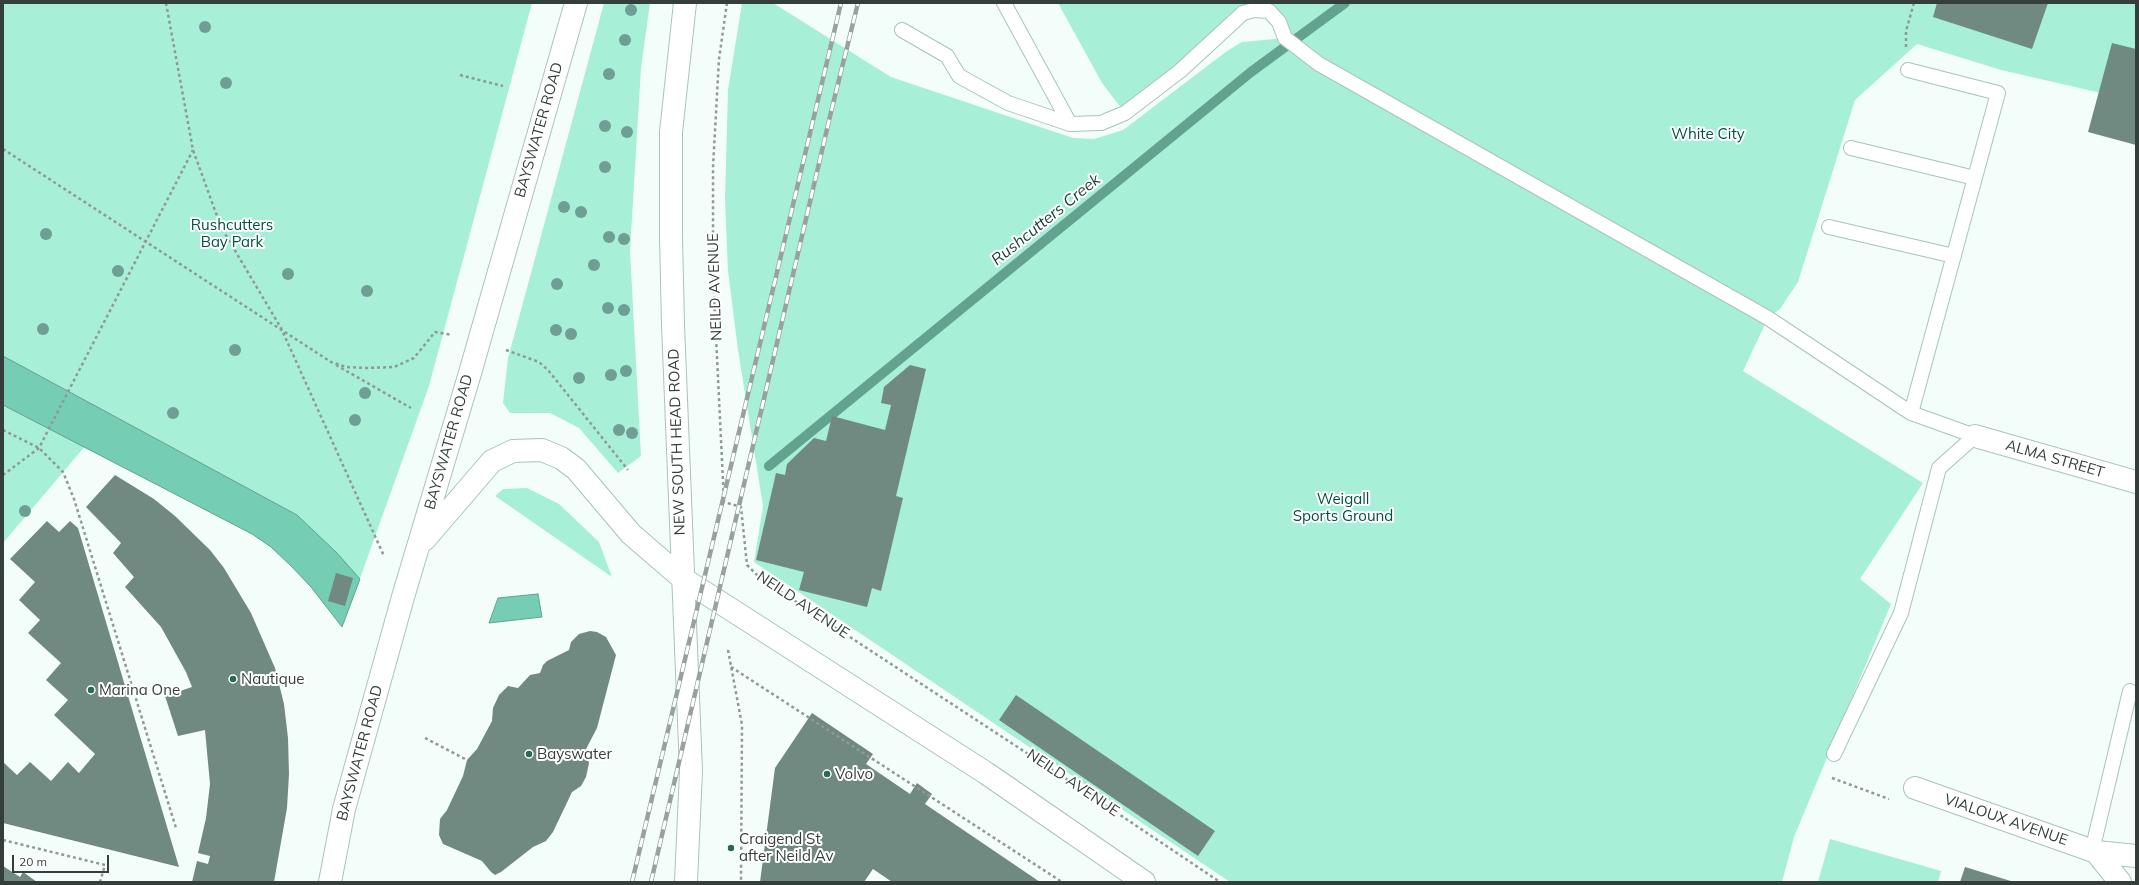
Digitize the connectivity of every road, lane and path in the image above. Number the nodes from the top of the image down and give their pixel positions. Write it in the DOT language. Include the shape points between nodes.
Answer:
graph roads {
  1 [pos="166,3"];
  2 [pos="576,3"];
  3 [pos="685,3"];
  4 [pos="727,3"];
  5 [pos="1004,3"];
  6 [pos="1914,3"];
  7 [pos="902,30"];
  8 [pos="1908,70"];
  9 [pos="460,75"];
  10 [pos="503,86"];
  11 [pos="1070,124"];
  12 [pos="1851,148"];
  13 [pos="3,149"];
  14 [pos="193,150"];
  15 [pos="1975,178"];
  16 [pos="1829,227"];
  17 [pos="144,242"];
  18 [pos="1954,256"];
  19 [pos="281,328"];
  20 [pos="435,332"];
  21 [pos="516,354"];
  22 [pos="331,362"];
  23 [pos="411,408"];
  24 [pos="1911,413"];
  25 [pos="3,430"];
  26 [pos="1975,436"];
  27 [pos="39,448"];
  28 [pos="628,470"];
  29 [pos="3,475"];
  30 [pos="2136,482"];
  31 [pos="419,546"];
  32 [pos="385,557"];
  33 [pos="682,578"];
  34 [pos="728,650"];
  35 [pos="731,667"];
  36 [pos="2130,691"];
  37 [pos="425,738"];
  38 [pos="1834,754"];
  39 [pos="466,760"];
  40 [pos="1915,788"];
  41 [pos="176,828"];
  42 [pos="3,840"];
  43 [pos="2094,852"];
  44 [pos="2136,856"];
  45 [pos="100,882"];
  46 [pos="330,882"];
  47 [pos="686,882"];
  48 [pos="741,882"];
  49 [pos="1062,882"];
  50 [pos="1144,882"];
  51 [pos="1220,882"];
  52 [pos="2120,882"];
  1 -- 14 [label="path"];
  2 -- 31 [label="main road, BAYSWATER ROAD"];
  3 -- 33 [label="main road, NEW SOUTH HEAD ROAD" via="671,132 672,325"];
  4 -- 51 [label="path, NEILD AVENUE" via="719,59 713,167 713,275 724,502 741,507 747,565 760,578 1077,785"];
  5 -- 11 [label="lane"];
  6 -- 8 [label="path" via="1906,31"];
  7 -- 11 [label="lane" via="947,56 959,76 1015,106"];
  8 -- 15 [label="lane" via="1998,93"];
  9 -- 10 [label="path"];
  11 -- 24 [label="lane" via="1101,123 1125,113 1180,71 1243,13 1254,10 1269,11 1279,22 1285,38 1319,64 1768,318"];
  12 -- 15 [label="lane"];
  13 -- 17 [label="path"];
  14 -- 17 [label="path"];
  14 -- 19 [label="path" via="221,227"];
  15 -- 18 [label="lane"];
  16 -- 18 [label="lane"];
  17 -- 19 [label="path"];
  17 -- 27 [label="path"];
  18 -- 24 [label="lane"];
  19 -- 22 [label="path"];
  19 -- 32 [label="path"];
  20 -- 22 [label="path" via="414,358 394,367 346,367"];
  21 -- 28 [label="path" via="539,362 548,370"];
  22 -- 23 [label="path"];
  24 -- 26 [label="lane"];
  25 -- 27 [label="path"];
  26 -- 30 [label="main road, ALMA STREET"];
  26 -- 38 [label="lane" via="1939,468 1901,613"];
  27 -- 29 [label="path"];
  27 -- 41 [label="path" via="63,472 74,499"];
  31 -- 33 [label="main road" via="492,461 513,451 538,450 551,452 576,468 631,534"];
  31 -- 46 [label="main road, BAYSWATER ROAD" via="344,809"];
  33 -- 47 [label="main road, NEW SOUTH HEAD ROAD" via="691,771"];
  33 -- 50 [label="main road" via="986,773"];
  34 -- 35 [label="path"];
  35 -- 48 [label="path" via="742,725"];
  35 -- 49 [label="path"];
  36 -- 43 [label="lane"];
  37 -- 39 [label="path"];
  38 -- 40 [label="path" via="1832,779 1889,799"];
  40 -- 43 [label="main road, VIALOUX AVENUE"];
  42 -- 45 [label="path" via="105,865"];
  43 -- 44 [label="main road, VIALOUX AVENUE"];
  43 -- 52 [label="main road"];
}
